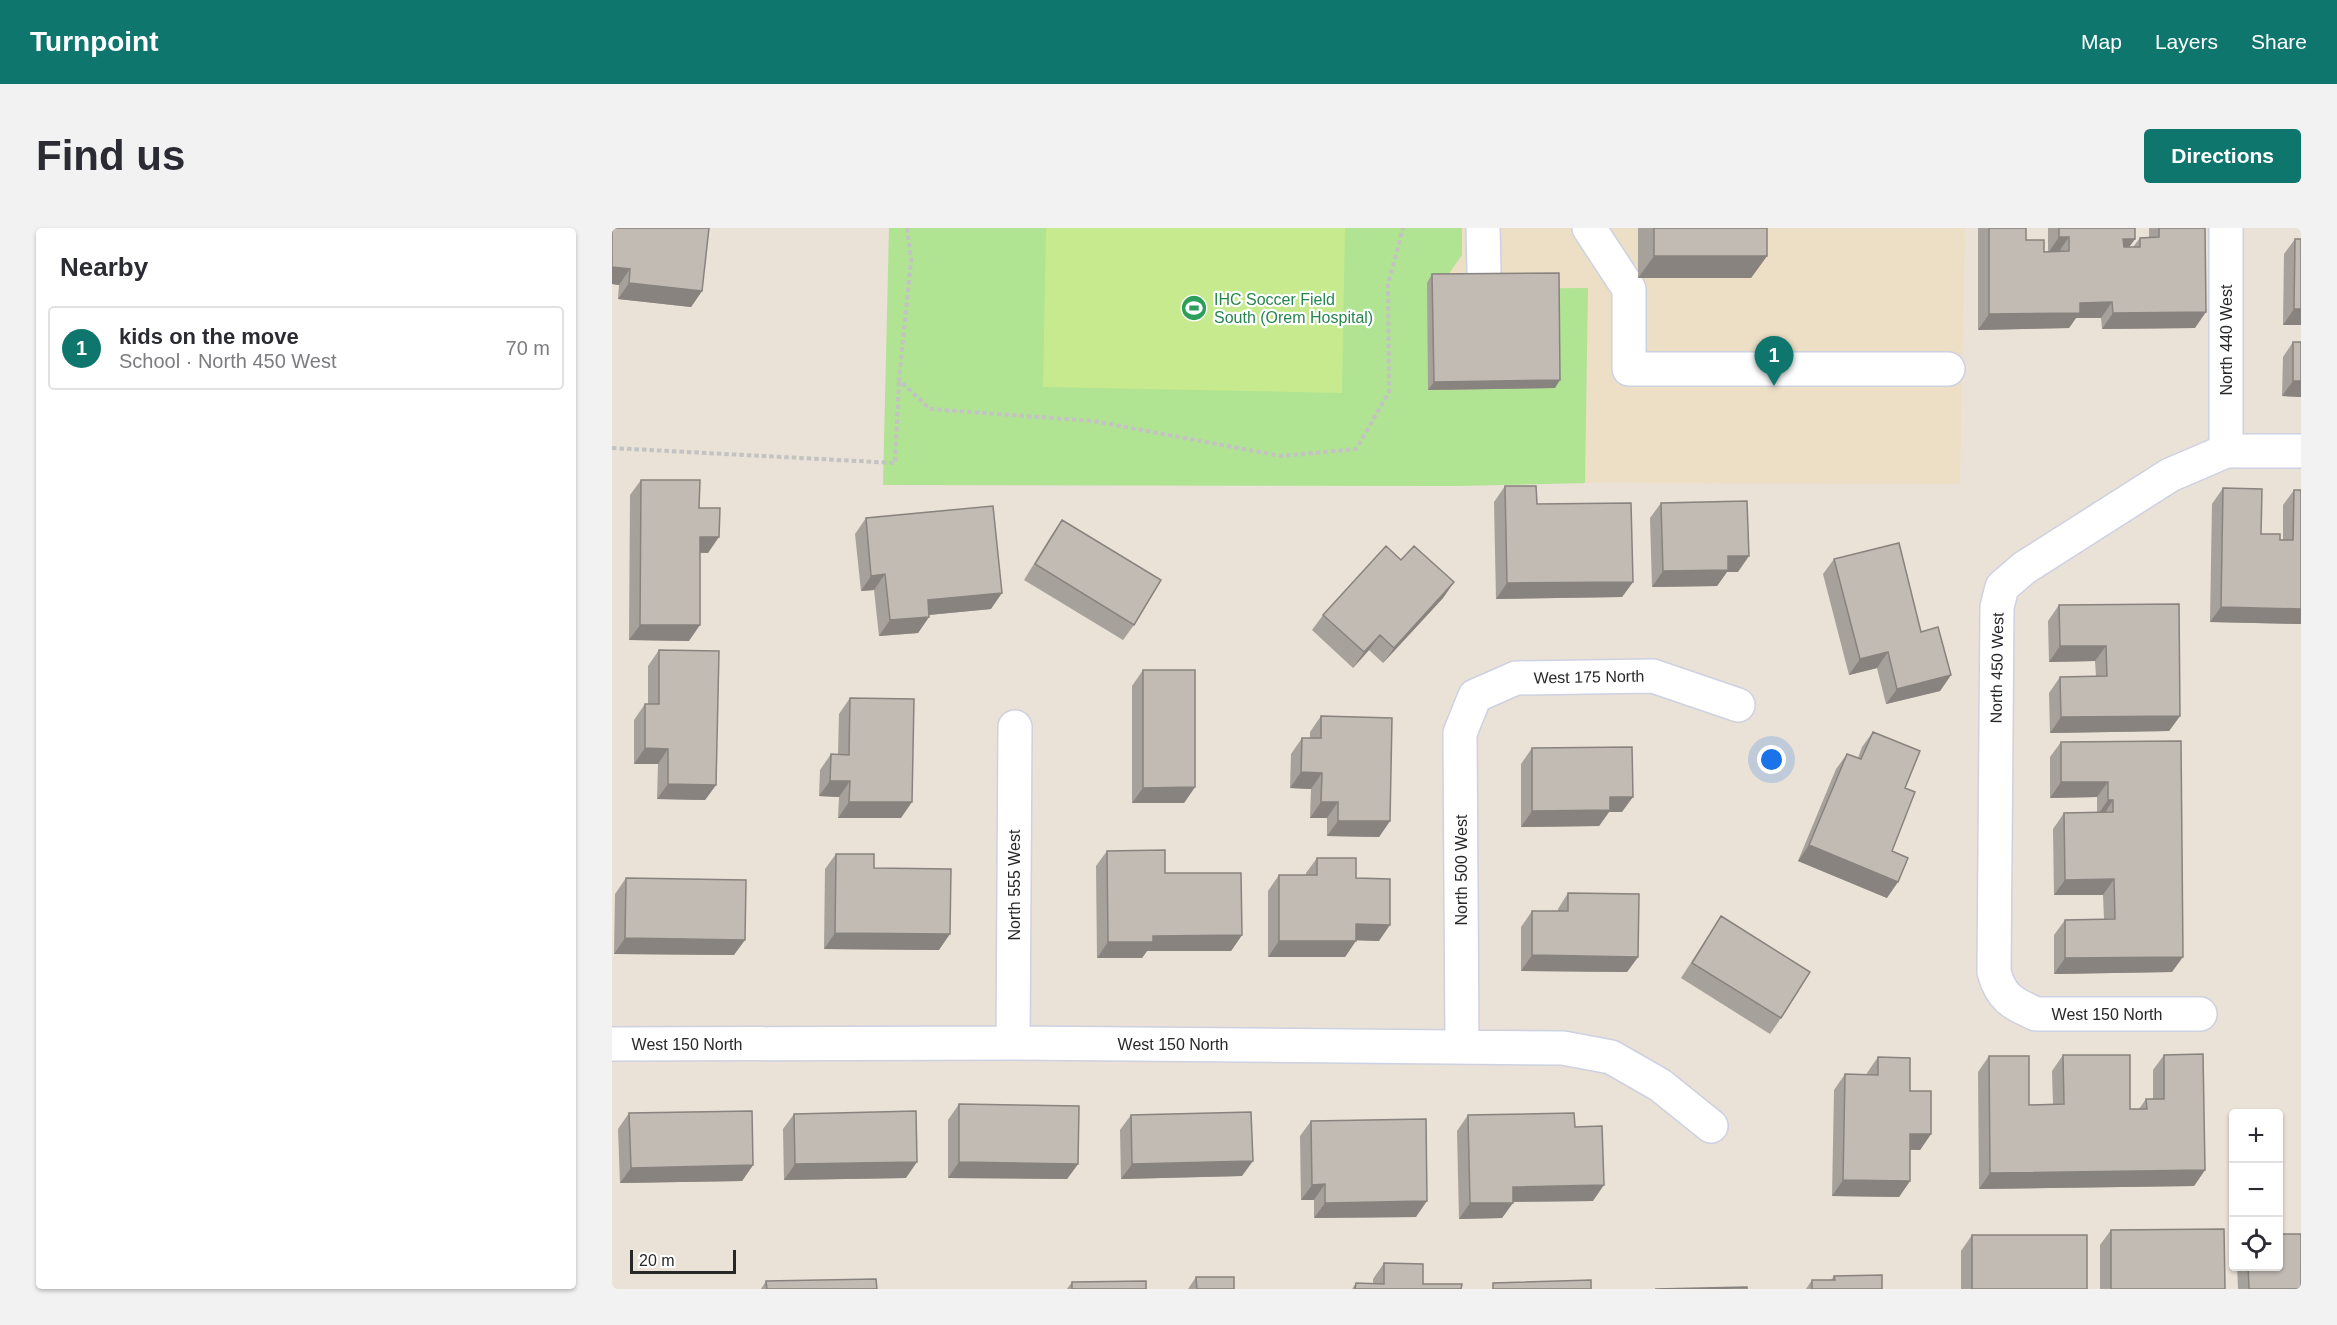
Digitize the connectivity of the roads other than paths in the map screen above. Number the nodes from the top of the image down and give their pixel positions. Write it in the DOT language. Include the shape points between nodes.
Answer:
graph roads {
  1 [pos="1483,228"];
  2 [pos="1589,228"];
  3 [pos="2226,228"];
  4 [pos="1484,271"];
  5 [pos="1948,369"];
  6 [pos="2226,451"];
  7 [pos="2301,451"];
  8 [pos="1474,696"];
  9 [pos="1738,705"];
  10 [pos="1015,727"];
  11 [pos="2015,1005"];
  12 [pos="2200,1014"];
  13 [pos="1013,1043"];
  14 [pos="612,1044"];
  15 [pos="1462,1046"];
  16 [pos="1711,1126"];
  1 -- 4 [label="street"];
  2 -- 5 [label="street" via="1629,289 1629,369"];
  3 -- 6 [label="street, North 440 West"];
  6 -- 7 [label="street"];
  6 -- 11 [label="street, North 450 West" via="2170,475 2002,586 1997,607 1994,972 1999,990"];
  8 -- 9 [label="street, West 175 North" via="1516,678 1653,676"];
  8 -- 15 [label="street, North 500 West" via="1460,733"];
  10 -- 13 [label="street, North 555 West"];
  11 -- 12 [label="street, West 150 North" via="2036,1014"];
  13 -- 14 [label="street, West 150 North"];
  13 -- 15 [label="street, West 150 North"];
  15 -- 16 [label="street, West 150 North" via="1563,1048 1611,1057 1660,1085"];
}
